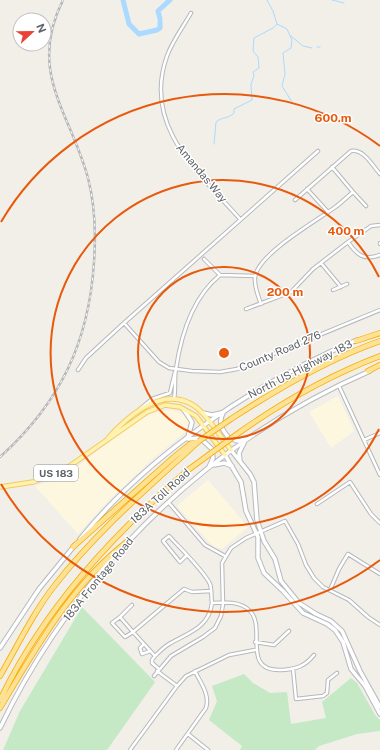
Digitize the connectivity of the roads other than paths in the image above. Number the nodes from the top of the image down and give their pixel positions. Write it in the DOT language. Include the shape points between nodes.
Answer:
graph roads {
  1 [pos="190,12"];
  2 [pos="318,151"];
  3 [pos="332,167"];
  4 [pos="380,174"];
  5 [pos="307,189"];
  6 [pos="353,192"];
  7 [pos="295,200"];
  8 [pos="366,206"];
  9 [pos="328,212"];
  10 [pos="240,219"];
  11 [pos="380,225"];
  12 [pos="348,242"];
  13 [pos="380,255"];
  14 [pos="204,259"];
  15 [pos="321,263"];
  16 [pos="220,275"];
  17 [pos="255,276"];
  18 [pos="347,284"];
  19 [pos="340,287"];
  20 [pos="333,290"];
  21 [pos="261,304"];
  22 [pos="246,308"];
  23 [pos="380,310"];
  24 [pos="124,323"];
  25 [pos="380,332"];
  26 [pos="356,340"];
  27 [pos="380,341"];
  28 [pos="380,356"];
  29 [pos="380,366"];
  30 [pos="78,370"];
  31 [pos="175,371"];
  32 [pos="368,371"];
  33 [pos="339,385"];
  34 [pos="174,399"];
  35 [pos="165,405"];
  36 [pos="183,409"];
  37 [pos="139,410"];
  38 [pos="200,411"];
  39 [pos="224,412"];
  40 [pos="209,422"];
  41 [pos="204,426"];
  42 [pos="380,433"];
  43 [pos="187,439"];
  44 [pos="246,440"];
  45 [pos="364,440"];
  46 [pos="104,441"];
  47 [pos="199,441"];
  48 [pos="231,450"];
  49 [pos="225,455"];
  50 [pos="240,462"];
  51 [pos="212,465"];
  52 [pos="378,467"];
  53 [pos="234,468"];
  54 [pos="207,469"];
  55 [pos="380,474"];
  56 [pos="0,487"];
  57 [pos="169,502"];
  58 [pos="317,504"];
  59 [pos="380,523"];
  60 [pos="258,532"];
  61 [pos="128,541"];
  62 [pos="73,547"];
  63 [pos="187,555"];
  64 [pos="225,556"];
  65 [pos="380,574"];
  66 [pos="330,590"];
  67 [pos="211,591"];
  68 [pos="223,602"];
  69 [pos="212,603"];
  70 [pos="132,605"];
  71 [pos="120,617"];
  72 [pos="380,625"];
  73 [pos="289,631"];
  74 [pos="133,632"];
  75 [pos="255,642"];
  76 [pos="144,644"];
  77 [pos="0,648"];
  78 [pos="255,650"];
  79 [pos="150,651"];
  80 [pos="314,655"];
  81 [pos="155,656"];
  82 [pos="158,670"];
  83 [pos="293,670"];
  84 [pos="194,671"];
  85 [pos="337,673"];
  86 [pos="0,676"];
  87 [pos="154,676"];
  88 [pos="177,686"];
  89 [pos="0,700"];
  90 [pos="380,707"];
  91 [pos="0,708"];
  92 [pos="380,714"];
  93 [pos="0,728"];
  94 [pos="188,734"];
  95 [pos="130,750"];
  96 [pos="176,750"];
  97 [pos="208,750"];
  1 -- 10 [label="street, Amandas Way" via="169,51 163,69 164,113 174,141"];
  2 -- 10 [label="street"];
  3 -- 4 [label="street" via="355,150 362,153"];
  3 -- 5 [label="street"];
  3 -- 6 [label="street"];
  5 -- 7 [label="street"];
  5 -- 9 [label="street"];
  6 -- 8 [label="street"];
  6 -- 9 [label="street"];
  9 -- 17 [label="street" via="298,231 261,264"];
  10 -- 24 [label="street"];
  11 -- 12 [label="street" via="371,226"];
  12 -- 13 [label="street" via="362,257"];
  12 -- 15 [label="street"];
  14 -- 16 [label="street"];
  15 -- 19 [label="street"];
  15 -- 21 [label="street" via="291,292"];
  16 -- 17 [label="street"];
  16 -- 31 [label="street" via="204,291 189,319"];
  17 -- 21 [label="street"];
  18 -- 19 [label="street"];
  19 -- 20 [label="street"];
  21 -- 22 [label="street"];
  23 -- 31 [label="street, County Road 276" via="230,372"];
  24 -- 30 [label="street" via="86,358"];
  24 -- 31 [label="street, County Road 276" via="159,362"];
  25 -- 26 [label="highway"];
  26 -- 39 [label="main road, North US Highway 183" via="294,370"];
  27 -- 47 [label="highway, 183A Toll Road, bridge" via="325,365 263,399"];
  28 -- 89 [label="highway, 183A Toll Road, bridge" via="294,397 188,470 144,508 80,576 46,620"];
  29 -- 32 [label="highway"];
  31 -- 34 [label="street"];
  31 -- 37 [label="street" via="170,393 148,402"];
  32 -- 33 [label="main road"];
  33 -- 44 [label="main road" via="284,415"];
  33 -- 45 [label="street"];
  34 -- 35 [label="main road"];
  34 -- 37 [label="main road, US 183" via="160,400"];
  34 -- 38 [label="main road"];
  35 -- 36 [label="main road"];
  35 -- 46 [label="main road, US 183" via="148,411"];
  36 -- 41 [label="main road" via="196,416"];
  36 -- 43 [label="main road" via="192,420 192,429"];
  37 -- 46 [label="main road, US 183"];
  38 -- 39 [label="main road" via="212,415"];
  38 -- 40 [label="main road"];
  39 -- 40 [label="main road"];
  39 -- 44 [label="main road" via="220,426 229,438"];
  40 -- 41 [label="main road"];
  40 -- 48 [label="main road"];
  41 -- 43 [label="main road"];
  41 -- 49 [label="main road"];
  42 -- 45 [label="street"];
  43 -- 54 [label="main road" via="200,438 212,449 213,458"];
  43 -- 62 [label="main road" via="121,495"];
  44 -- 48 [label="main road"];
  44 -- 50 [label="main road" via="239,452"];
  45 -- 52 [label="street"];
  46 -- 56 [label="main road, US 183" via="64,470 51,476"];
  47 -- 62 [label="highway" via="190,444 174,457"];
  47 -- 86 [label="highway, 183A Toll Road" via="108,526 54,585"];
  48 -- 49 [label="main road"];
  48 -- 50 [label="main road"];
  49 -- 51 [label="main road, 183A Frontage Road"];
  49 -- 53 [label="main road"];
  50 -- 60 [label="main road" via="256,487"];
  51 -- 53 [label="main road" via="224,463"];
  51 -- 54 [label="main road, 183A Frontage Road"];
  52 -- 55 [label="street"];
  53 -- 60 [label="main road" via="241,482 246,511"];
  54 -- 57 [label="main road, 183A Frontage Road"];
  57 -- 61 [label="main road, 183A Frontage Road"];
  57 -- 64 [label="street" via="205,545"];
  58 -- 59 [label="street" via="350,482"];
  60 -- 64 [label="street" via="236,543"];
  60 -- 66 [label="street" via="285,521 309,572 318,583"];
  60 -- 90 [label="main road" via="275,559 281,581 292,597 309,610 331,621 342,631 360,672"];
  60 -- 92 [label="main road" via="258,558 264,573 303,614 327,624 338,634 345,647 351,669 365,686"];
  61 -- 91 [label="highway" via="103,563 77,592 33,654"];
  61 -- 93 [label="main road, 183A Frontage Road" via="85,590 52,636 27,676"];
  62 -- 77 [label="main road" via="39,589"];
  63 -- 63 [label="street" via="170,536 163,542 180,562"];
  63 -- 67 [label="street" via="207,579"];
  64 -- 68 [label="street" via="222,563"];
  65 -- 66 [label="street" via="348,554"];
  66 -- 72 [label="street" via="349,600"];
  67 -- 69 [label="street"];
  67 -- 74 [label="street" via="197,593 184,589"];
  68 -- 69 [label="street"];
  68 -- 75 [label="street" via="240,604 250,610 258,630"];
  68 -- 82 [label="street" via="221,616 215,628 171,656"];
  69 -- 81 [label="street" via="208,619 201,626 168,644"];
  70 -- 71 [label="street"];
  71 -- 74 [label="street"];
  71 -- 74 [label="street" via="112,623 126,637"];
  73 -- 75 [label="street" via="276,644"];
  74 -- 76 [label="street"];
  75 -- 78 [label="street"];
  76 -- 79 [label="street"];
  76 -- 79 [label="street" via="140,648 142,654"];
  78 -- 83 [label="street" via="261,662 269,668"];
  78 -- 84 [label="street" via="229,655"];
  79 -- 81 [label="street"];
  80 -- 83 [label="street" via="301,667"];
  81 -- 82 [label="street" via="152,663"];
  82 -- 87 [label="street"];
  82 -- 88 [label="street"];
  83 -- 85 [label="street" via="296,699 323,696 327,693 328,680"];
  84 -- 88 [label="street"];
  84 -- 94 [label="street" via="208,700 206,708"];
  88 -- 95 [label="street"];
  94 -- 96 [label="street"];
  94 -- 97 [label="street"];
}
